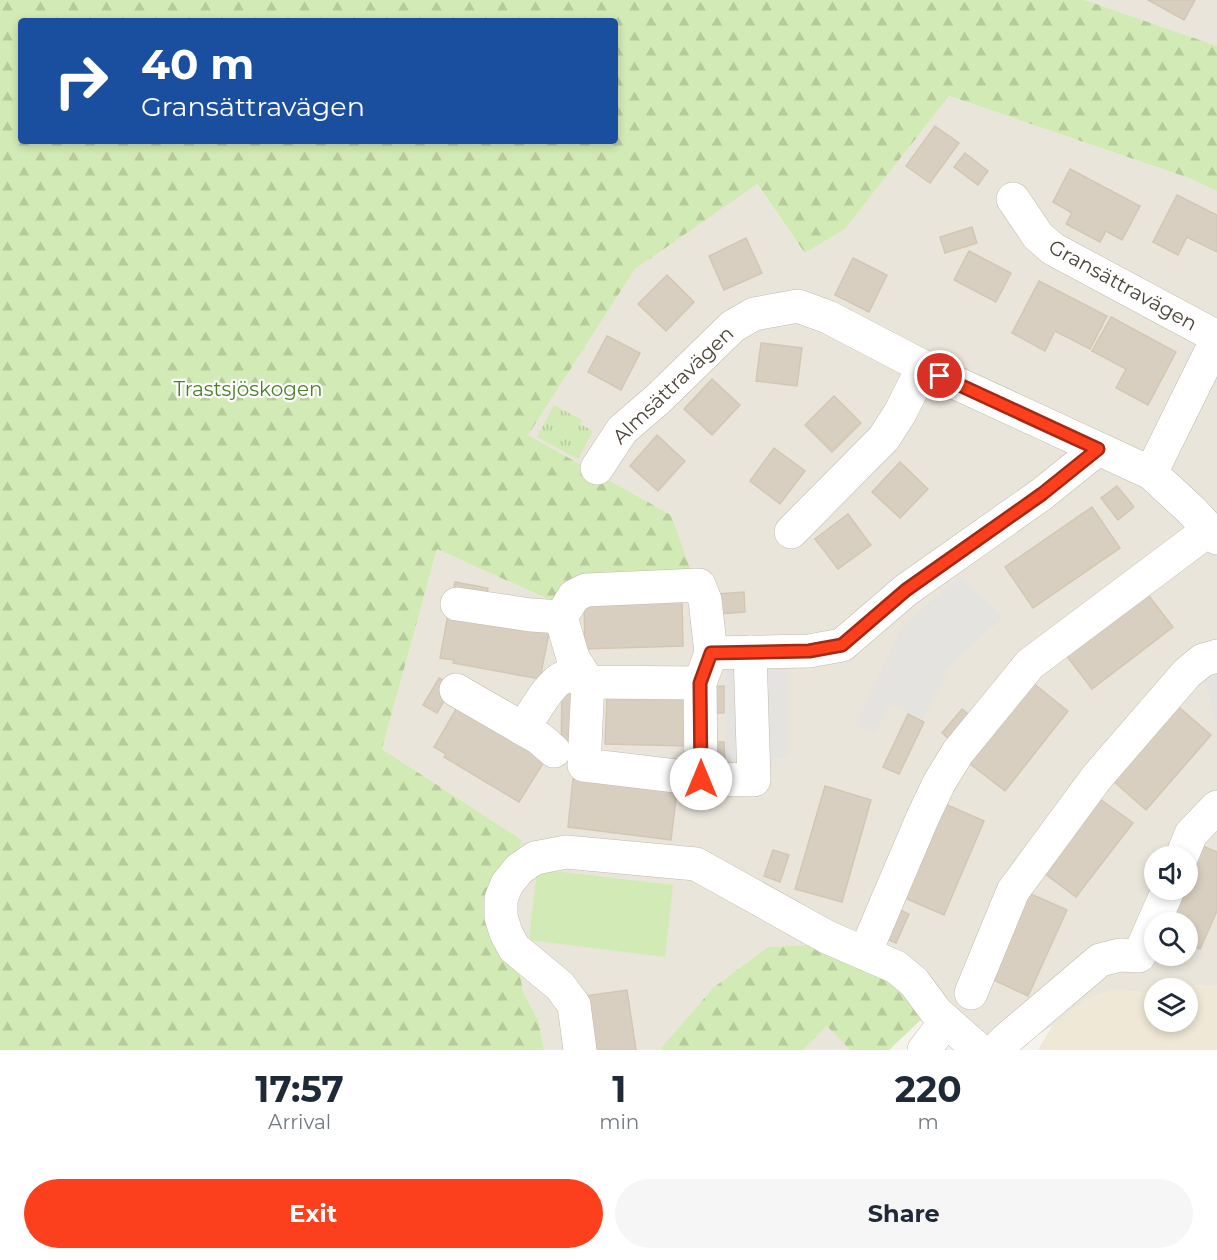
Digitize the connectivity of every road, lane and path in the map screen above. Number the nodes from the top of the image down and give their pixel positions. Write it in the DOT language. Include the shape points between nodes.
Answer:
graph roads {
  1 [pos="1013,199"];
  2 [pos="1217,338"];
  3 [pos="923,367"];
  4 [pos="1098,449"];
  5 [pos="597,468"];
  6 [pos="1150,473"];
  7 [pos="791,532"];
  8 [pos="1213,534"];
  9 [pos="456,604"];
  10 [pos="561,617"];
  11 [pos="750,652"];
  12 [pos="1217,656"];
  13 [pos="706,668"];
  14 [pos="588,682"];
  15 [pos="456,690"];
  16 [pos="523,729"];
  17 [pos="554,751"];
  18 [pos="701,779"];
  19 [pos="1217,807"];
  20 [pos="1186,846"];
  21 [pos="1164,900"];
  22 [pos="865,953"];
  23 [pos="971,993"];
  24 [pos="946,1021"];
  25 [pos="580,1050"];
  26 [pos="924,1050"];
  27 [pos="979,1050"];
  28 [pos="996,1050"];
  1 -- 2 [label="street, Gransättravägen" via="1038,236 1053,249"];
  2 -- 6 [label="street, Gransättravägen"];
  3 -- 4 [label="street, Almsättravägen"];
  3 -- 5 [label="street, Almsättravägen" via="828,317 798,306 754,314 733,326 631,422 609,446"];
  3 -- 7 [label="street" via="884,438"];
  4 -- 6 [label="street, Almsättravägen"];
  4 -- 11 [label="street" via="1042,494 906,590 842,645 809,651"];
  6 -- 8 [label="street, Almsättravägen"];
  8 -- 22 [label="street" via="1030,664 958,752 939,783"];
  9 -- 10 [label="street"];
  10 -- 13 [label="street" via="574,596 586,590 699,585 705,600"];
  10 -- 14 [label="street" via="573,657"];
  11 -- 13 [label="street"];
  11 -- 18 [label="street" via="754,780"];
  12 -- 23 [label="street" via="1203,660 1187,673 1097,777 1013,891"];
  13 -- 14 [label="street"];
  13 -- 18 [label="street"];
  14 -- 16 [label="street" via="573,676 562,678"];
  14 -- 18 [label="street" via="584,765"];
  15 -- 16 [label="street"];
  16 -- 17 [label="street"];
  19 -- 20 [label="street" via="1191,834"];
  21 -- 28 [label="street" via="1139,956 1100,960"];
  22 -- 24 [label="street" via="896,967 914,982"];
  22 -- 25 [label="street" via="827,937 696,864 566,852 535,858 519,868 507,884 501,899 501,918 514,948 560,986 574,1005"];
  24 -- 26 [label="street"];
  24 -- 27 [label="street"];
}
